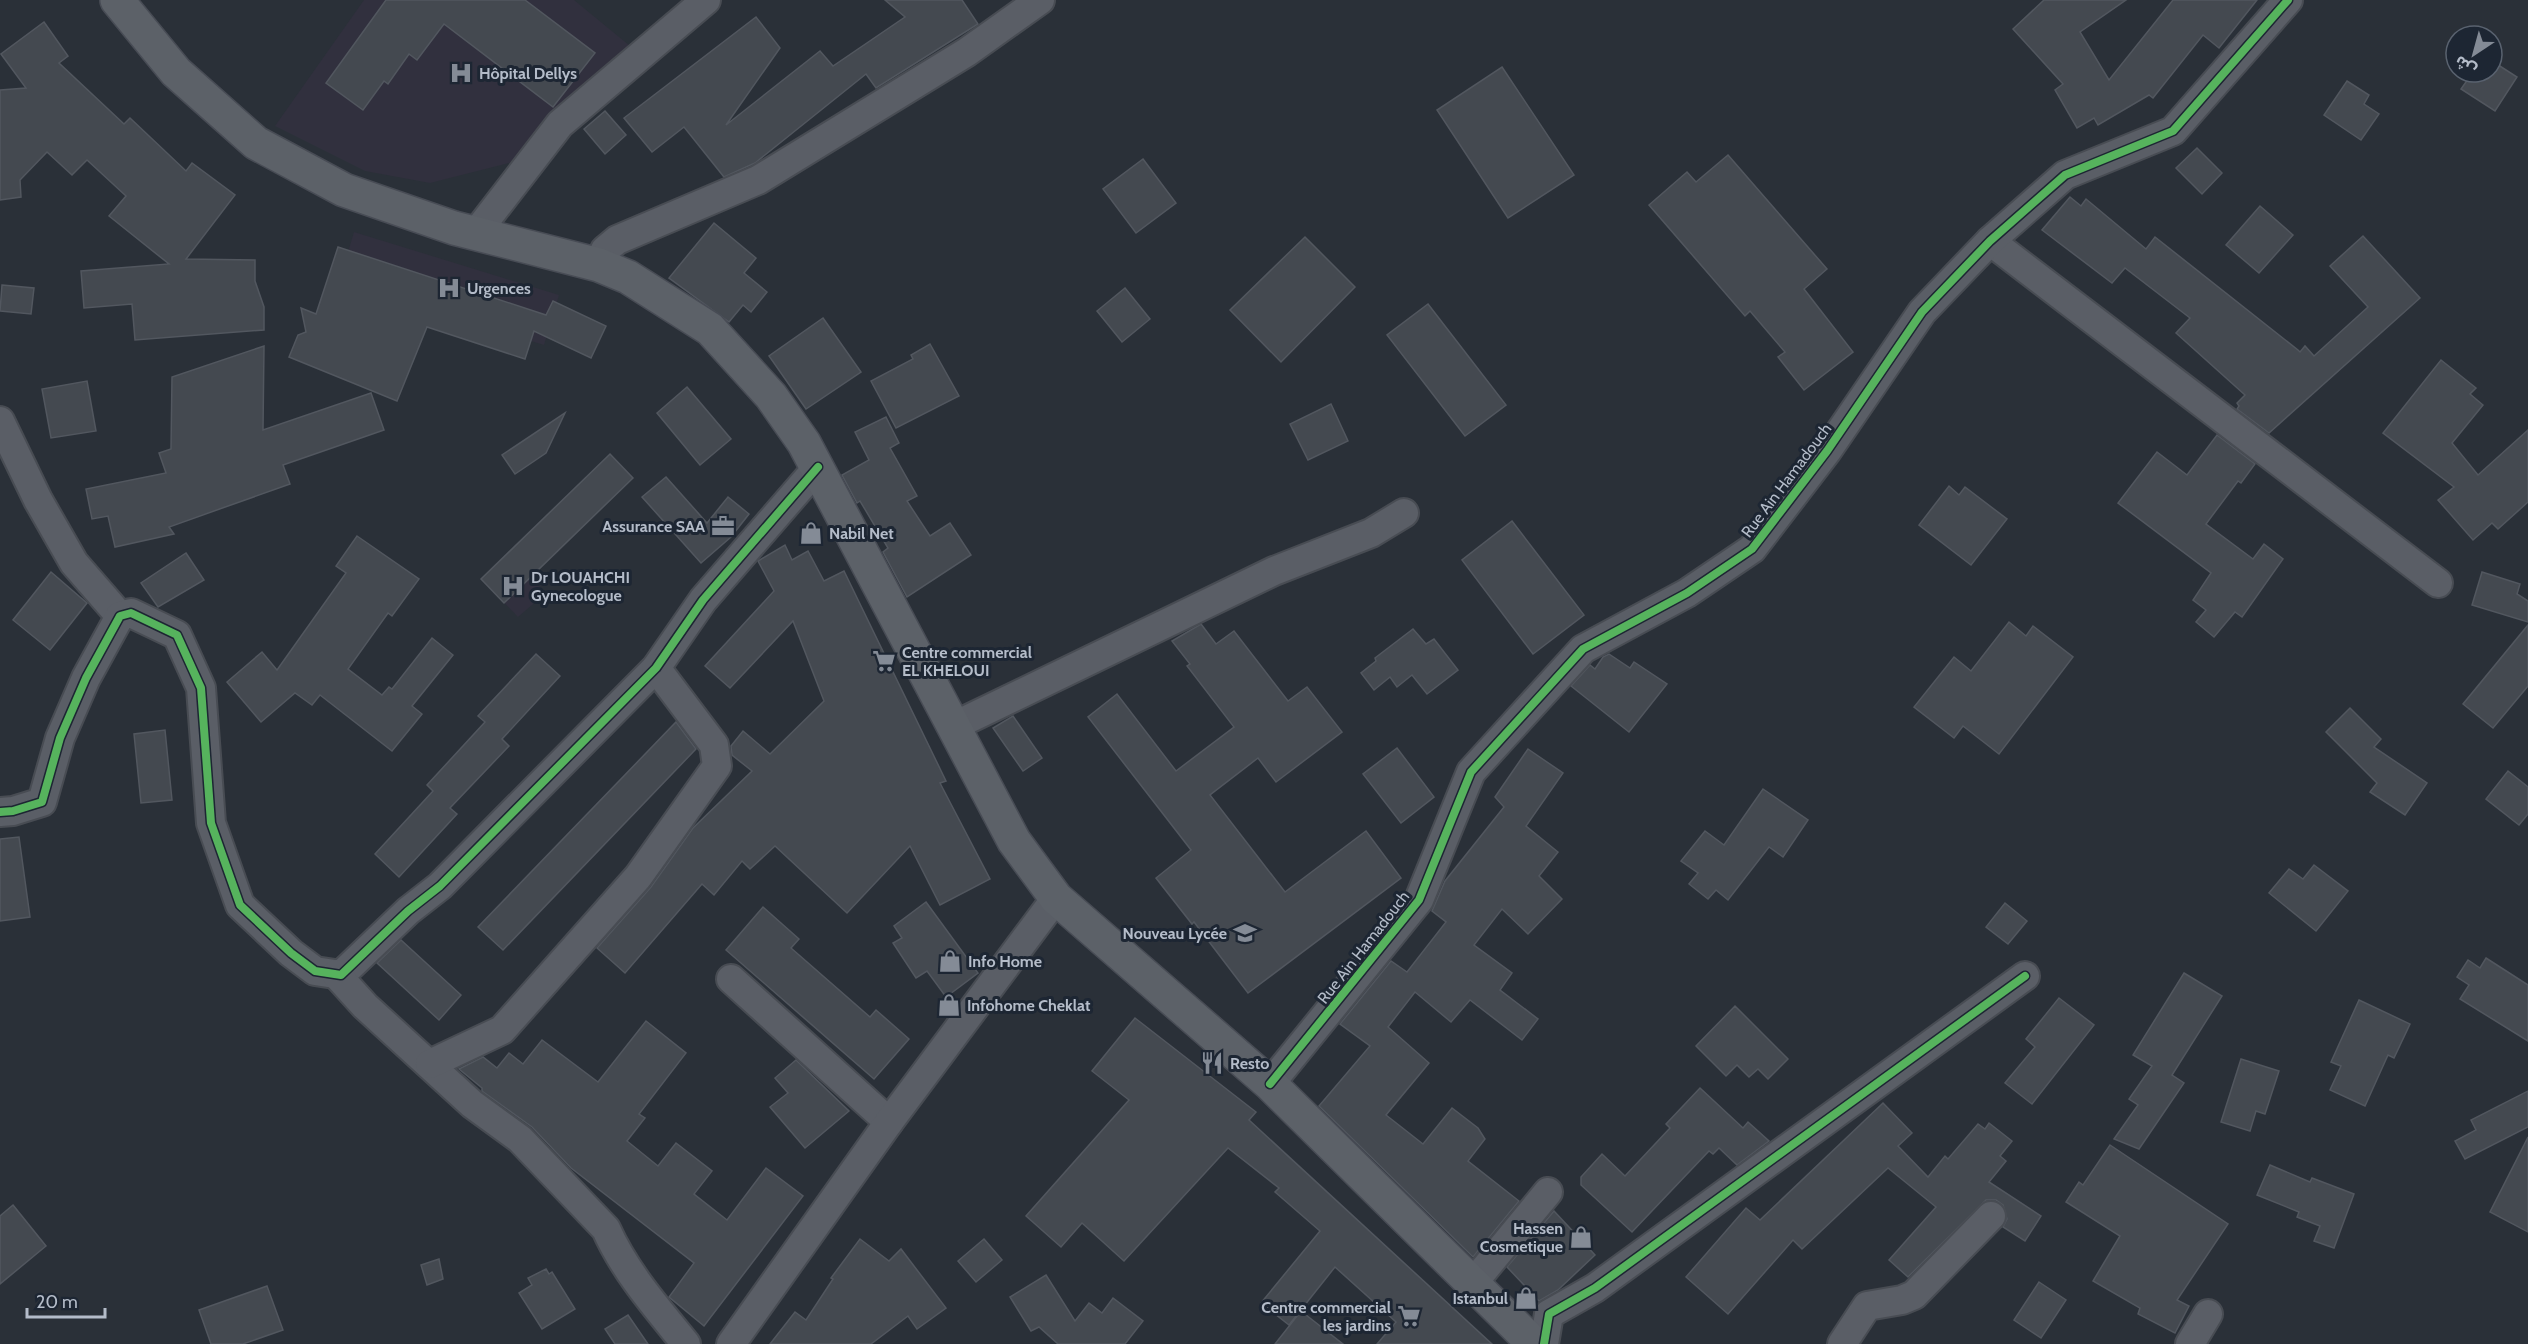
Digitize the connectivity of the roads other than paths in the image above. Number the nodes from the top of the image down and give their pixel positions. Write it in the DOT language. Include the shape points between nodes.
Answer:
graph roads {
  1 [pos="117,0"];
  2 [pos="706,0"];
  3 [pos="1040,0"];
  4 [pos="2288,0"];
  5 [pos="476,233"];
  6 [pos="1990,241"];
  7 [pos="599,265"];
  8 [pos="0,421"];
  9 [pos="818,467"];
  10 [pos="1404,513"];
  11 [pos="2438,583"];
  12 [pos="120,616"];
  13 [pos="656,668"];
  14 [pos="954,726"];
  15 [pos="0,812"];
  16 [pos="1056,898"];
  17 [pos="336,974"];
  18 [pos="2025,976"];
  19 [pos="731,979"];
  20 [pos="430,1064"];
  21 [pos="1270,1084"];
  22 [pos="889,1122"];
  23 [pos="1548,1192"];
  24 [pos="1992,1216"];
  25 [pos="1473,1283"];
  26 [pos="2208,1314"];
  27 [pos="686,1344"];
  28 [pos="731,1344"];
  29 [pos="1534,1344"];
  30 [pos="1544,1344"];
  31 [pos="1842,1344"];
  32 [pos="2190,1344"];
  1 -- 5 [label="main road" via="176,72 256,143 344,190"];
  2 -- 5 [label="street" via="560,124"];
  3 -- 7 [label="street" via="967,52 758,180 617,240 605,250"];
  4 -- 6 [label="street, Rue Ain Hamadouch" via="2173,130 2066,175"];
  5 -- 7 [label="main road"];
  6 -- 11 [label="street"];
  6 -- 21 [label="street, Rue Ain Hamadouch" via="1922,312 1827,451 1752,549 1687,593 1582,649 1471,772 1419,900"];
  7 -- 9 [label="main road" via="628,277 710,329 771,396"];
  8 -- 12 [label="street" via="74,563"];
  9 -- 13 [label="street" via="703,600"];
  9 -- 14 [label="main road"];
  10 -- 14 [label="street" via="1371,533 1274,571"];
  12 -- 15 [label="street" via="86,678 60,738 42,802 14,812"];
  12 -- 17 [label="street" via="131,613 177,635 201,688 211,823 240,905 291,953 315,970"];
  13 -- 17 [label="street" via="440,885 341,975"];
  13 -- 20 [label="street" via="714,745 717,766 638,878 502,1030"];
  14 -- 16 [label="main road" via="1014,841"];
  16 -- 21 [label="main road"];
  16 -- 22 [label="street"];
  17 -- 20 [label="street" via="365,1006"];
  18 -- 30 [label="street" via="1594,1288 1549,1314"];
  19 -- 22 [label="street"];
  20 -- 27 [label="street" via="472,1104 519,1139 606,1229 647,1295"];
  21 -- 25 [label="main road"];
  22 -- 28 [label="street"];
  23 -- 25 [label="street"];
  24 -- 31 [label="street" via="1914,1295 1867,1305"];
  25 -- 29 [label="main road"];
  26 -- 32 [label="street"];
}
